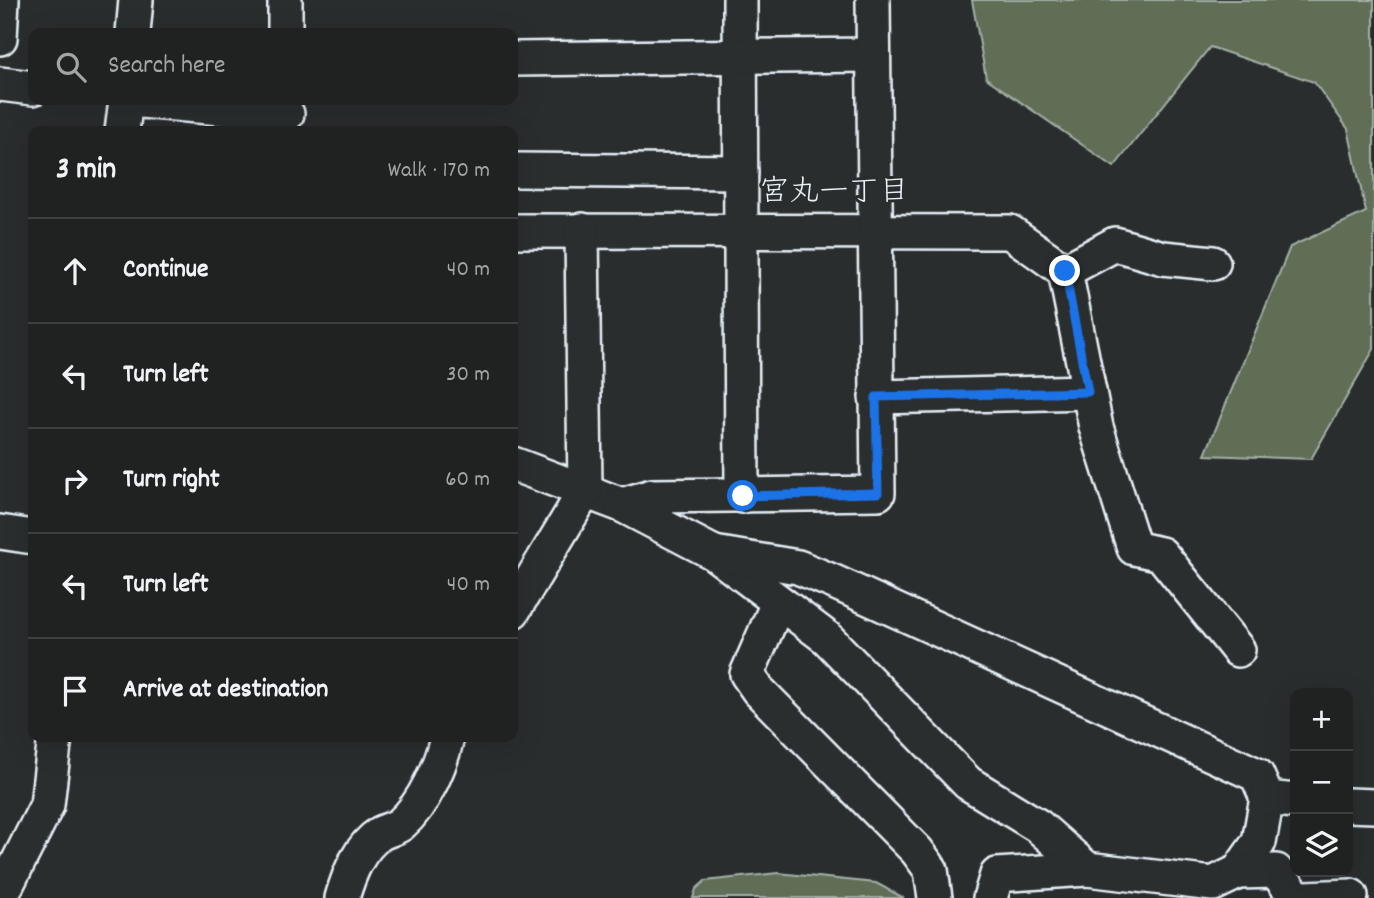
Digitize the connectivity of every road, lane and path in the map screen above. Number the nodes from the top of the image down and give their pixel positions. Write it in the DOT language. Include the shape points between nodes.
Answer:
graph roads {
  1 [pos="2,0"];
  2 [pos="136,0"];
  3 [pos="285,0"];
  4 [pos="740,0"];
  5 [pos="873,0"];
  6 [pos="133,28"];
  7 [pos="285,28"];
  8 [pos="0,38"];
  9 [pos="873,55"];
  10 [pos="740,57"];
  11 [pos="518,59"];
  12 [pos="0,84"];
  13 [pos="28,87"];
  14 [pos="127,105"];
  15 [pos="181,105"];
  16 [pos="287,115"];
  17 [pos="123,126"];
  18 [pos="518,170"];
  19 [pos="741,172"];
  20 [pos="582,230"];
  21 [pos="518,231"];
  22 [pos="741,231"];
  23 [pos="874,232"];
  24 [pos="1213,263"];
  25 [pos="1065,271"];
  26 [pos="1088,392"];
  27 [pos="876,397"];
  28 [pos="518,466"];
  29 [pos="585,491"];
  30 [pos="743,496"];
  31 [pos="622,505"];
  32 [pos="0,533"];
  33 [pos="28,536"];
  34 [pos="714,553"];
  35 [pos="518,603"];
  36 [pos="778,603"];
  37 [pos="1238,650"];
  38 [pos="54,742"];
  39 [pos="446,742"];
  40 [pos="1281,799"];
  41 [pos="1353,805"];
  42 [pos="1374,806"];
  43 [pos="1087,869"];
  44 [pos="1238,872"];
  45 [pos="1149,888"];
  46 [pos="1351,897"];
  47 [pos="0,898"];
  48 [pos="342,898"];
  49 [pos="935,898"];
  50 [pos="989,898"];
  51 [pos="1297,898"];
  52 [pos="1306,898"];
  1 -- 8 [label="street"];
  2 -- 6 [label="street"];
  3 -- 7 [label="street"];
  4 -- 10 [label="street"];
  5 -- 9 [label="street"];
  9 -- 10 [label="street"];
  9 -- 23 [label="street"];
  10 -- 11 [label="street"];
  10 -- 19 [label="street"];
  12 -- 13 [label="street"];
  14 -- 17 [label="street"];
  15 -- 16 [label="street"];
  18 -- 19 [label="street"];
  19 -- 22 [label="street"];
  20 -- 21 [label="street"];
  20 -- 22 [label="street"];
  20 -- 29 [label="street"];
  22 -- 23 [label="street"];
  22 -- 30 [label="street"];
  23 -- 25 [label="street" via="1010,232"];
  23 -- 27 [label="street"];
  24 -- 25 [label="street" via="1163,258 1115,244"];
  25 -- 26 [label="street"];
  26 -- 27 [label="street"];
  26 -- 37 [label="street" via="1134,548 1161,554"];
  27 -- 30 [label="street" via="878,493"];
  28 -- 29 [label="street"];
  29 -- 31 [label="street"];
  29 -- 35 [label="street"];
  30 -- 31 [label="street" via="652,496"];
  31 -- 34 [label="street"];
  32 -- 33 [label="street"];
  34 -- 36 [label="street"];
  34 -- 40 [label="street" via="798,568 914,617 1257,775"];
  36 -- 43 [label="street" via="827,638 968,783 1038,826"];
  36 -- 49 [label="street" via="747,674 917,851 931,870"];
  38 -- 47 [label="street" via="47,805"];
  39 -- 48 [label="street" via="420,800 400,825 380,834 359,856"];
  40 -- 44 [label="street"];
  41 -- 42 [label="street"];
  43 -- 45 [label="street"];
  43 -- 50 [label="street" via="997,874"];
  44 -- 45 [label="street" via="1213,884"];
  44 -- 51 [label="street" via="1276,871"];
  46 -- 52 [label="street"];
}
